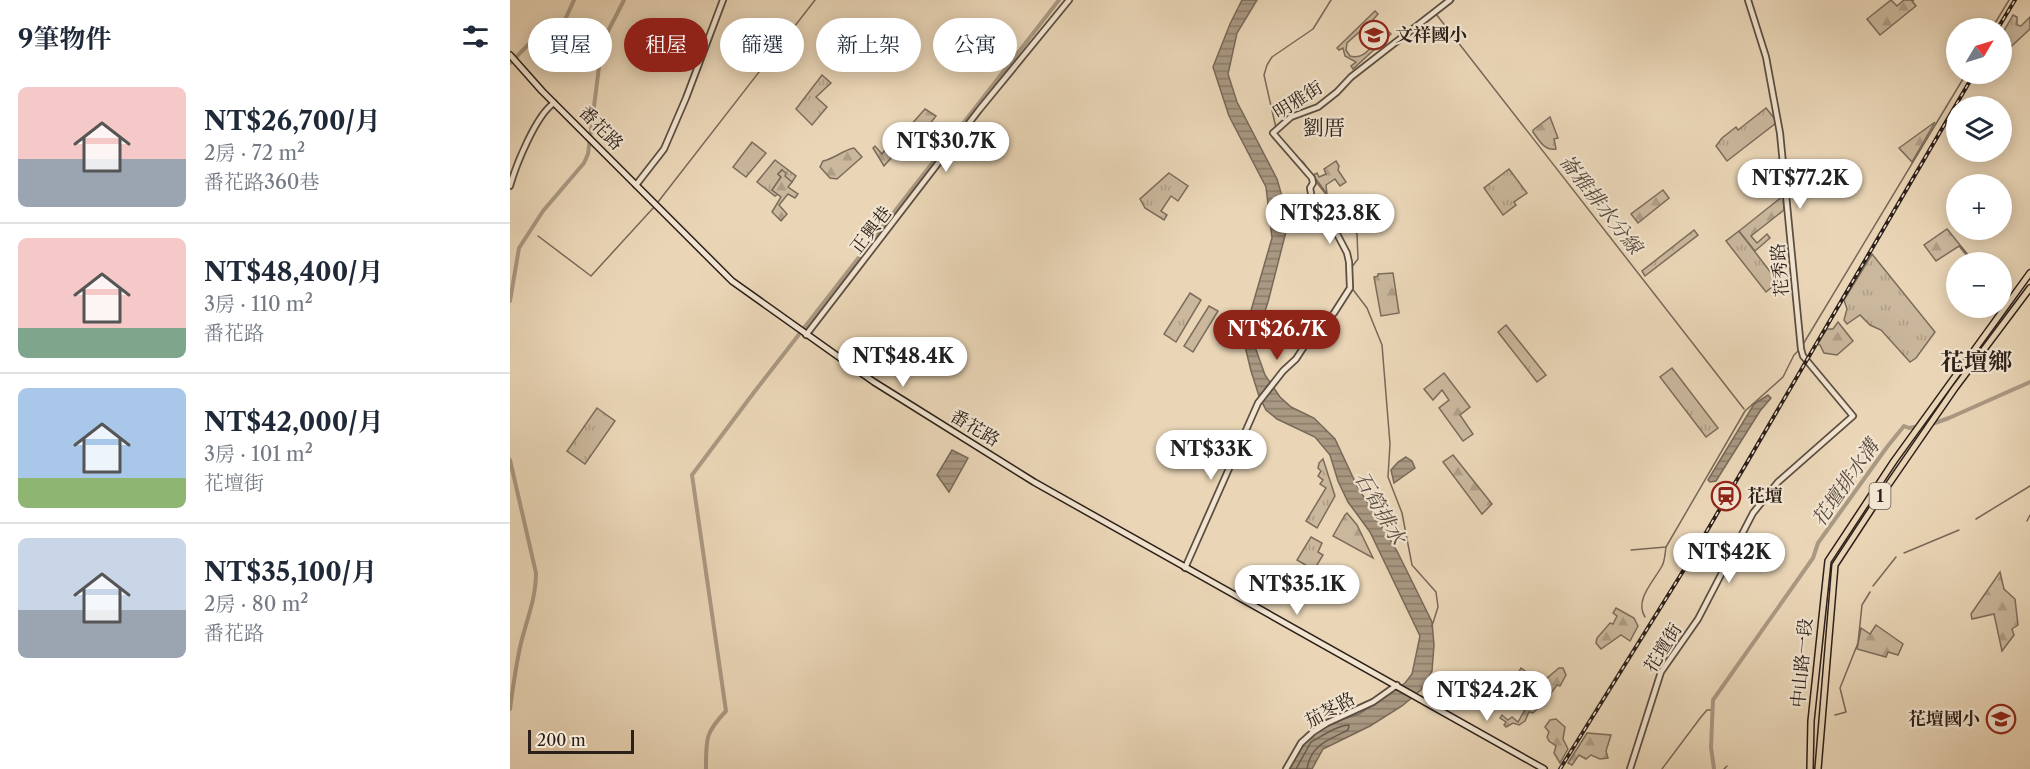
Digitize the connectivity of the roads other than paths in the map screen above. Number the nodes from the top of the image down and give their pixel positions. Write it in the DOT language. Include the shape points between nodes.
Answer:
graph roads {
  1 [pos="723,0"];
  2 [pos="1069,0"];
  3 [pos="1450,0"];
  4 [pos="1748,0"];
  5 [pos="510,56"];
  6 [pos="554,103"];
  7 [pos="636,185"];
  8 [pos="510,186"];
  9 [pos="2030,273"];
  10 [pos="2030,288"];
  11 [pos="806,335"];
  12 [pos="1853,416"];
  13 [pos="1185,568"];
  14 [pos="1397,685"];
  15 [pos="1286,769"];
  16 [pos="1544,769"];
  17 [pos="1630,769"];
  18 [pos="1810,769"];
  19 [pos="1818,769"];
  1 -- 7 [label="street" via="664,149"];
  2 -- 11 [label="street, 正興巷"];
  3 -- 13 [label="street, 明雅街" via="1322,104 1291,117 1273,133 1312,178 1312,199 1336,232 1349,262 1349,292 1258,402"];
  4 -- 12 [label="street, 花秀路" via="1766,57 1780,133 1801,349"];
  5 -- 6 [label="main road, 番花路"];
  6 -- 7 [label="main road, 番花路"];
  6 -- 8 [label="street" via="530,138"];
  7 -- 11 [label="main road, 番花路" via="732,281"];
  9 -- 18 [label="main road, 中山路一段 / 1" via="1914,433 1828,561 1812,710"];
  10 -- 19 [label="main road, 中山路一段 / 1" via="1935,417 1835,566"];
  11 -- 13 [label="main road, 番花路" via="893,396"];
  12 -- 17 [label="street, 花壇街" via="1778,482 1753,513 1698,619 1659,675"];
  13 -- 14 [label="main road, 番花路"];
  14 -- 15 [label="street, 茄苳路" via="1373,702 1316,729 1301,743"];
  14 -- 16 [label="main road, 番花路"];
}
